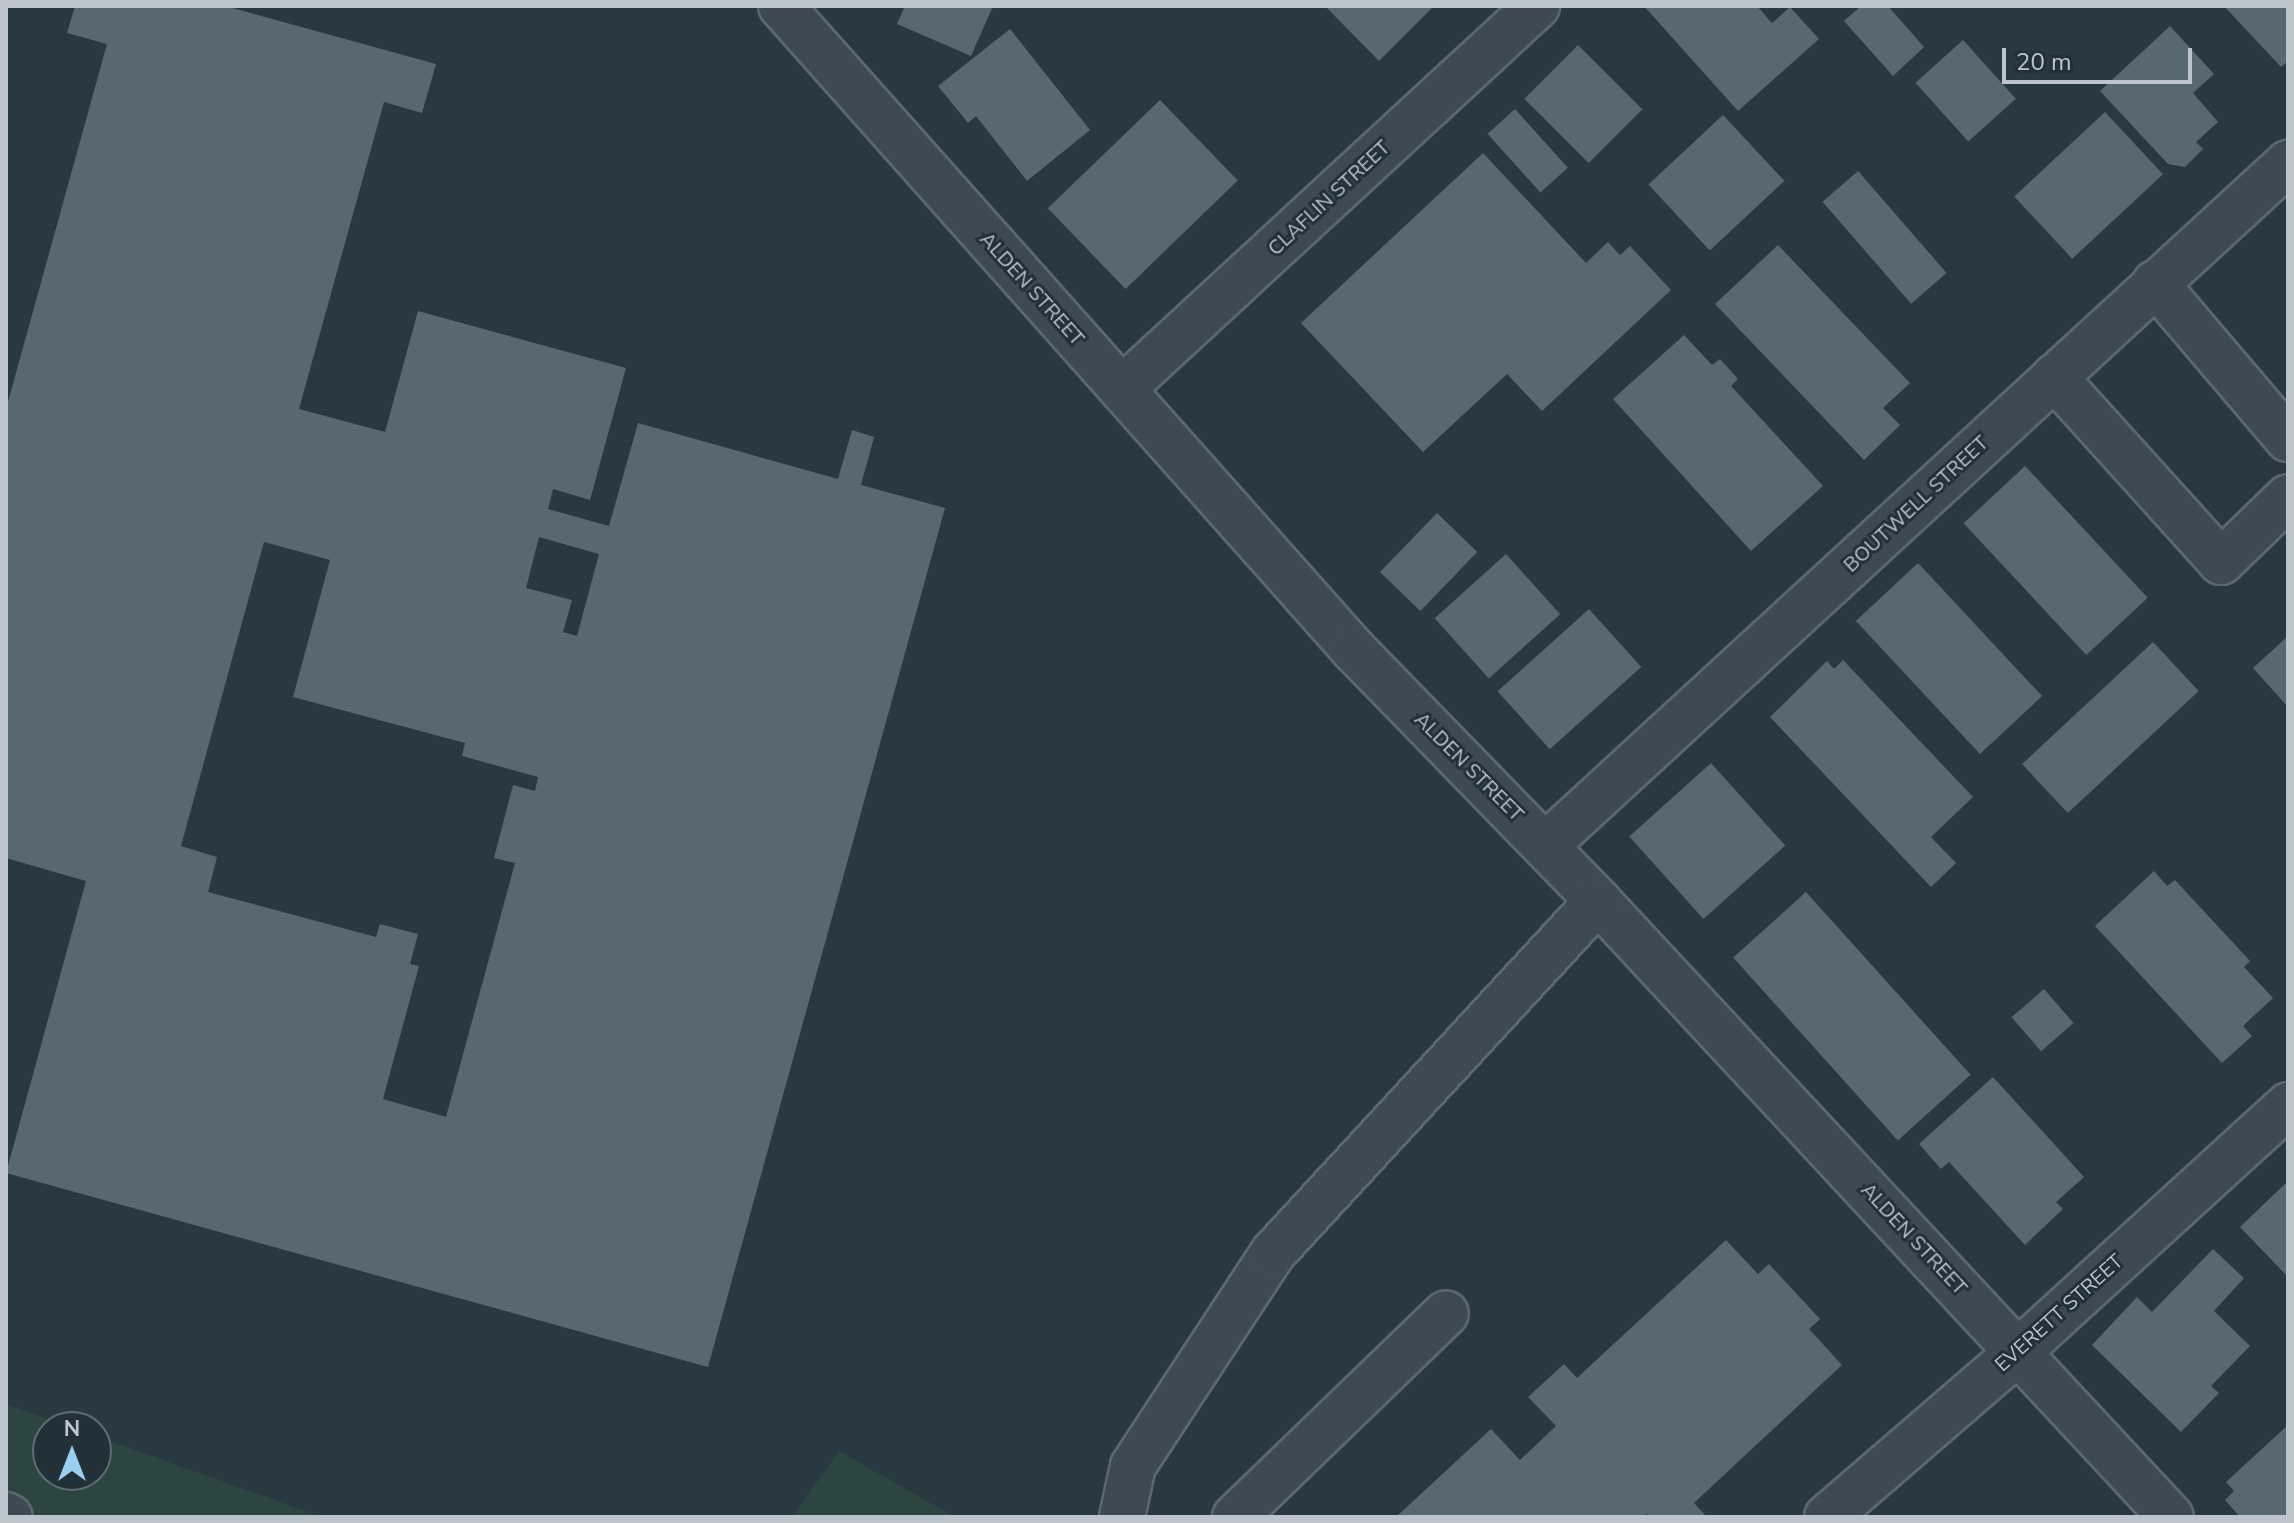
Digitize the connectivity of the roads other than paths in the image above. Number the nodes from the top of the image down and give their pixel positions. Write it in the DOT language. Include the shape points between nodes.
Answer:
graph roads {
  1 [pos="781,6"];
  2 [pos="1537,6"];
  3 [pos="823,24"];
  4 [pos="2288,163"];
  5 [pos="2155,283"];
  6 [pos="2054,377"];
  7 [pos="1122,389"];
  8 [pos="2288,439"];
  9 [pos="2288,497"];
  10 [pos="1546,845"];
  11 [pos="1598,901"];
  12 [pos="2288,1105"];
  13 [pos="1446,1313"];
  14 [pos="2019,1351"];
  15 [pos="1122,1517"];
  16 [pos="1235,1517"];
  17 [pos="1827,1517"];
  18 [pos="2171,1517"];
  1 -- 3 [label="street, ALDEN STREET"];
  2 -- 7 [label="street, CLAFLIN STREET"];
  3 -- 7 [label="street, ALDEN STREET"];
  4 -- 5 [label="street, BOUTWELL STREET"];
  5 -- 6 [label="street, BOUTWELL STREET"];
  5 -- 8 [label="street"];
  6 -- 9 [label="street" via="2221,562"];
  6 -- 10 [label="street, BOUTWELL STREET"];
  7 -- 10 [label="street, ALDEN STREET" via="1354,650"];
  10 -- 11 [label="street, ALDEN STREET"];
  11 -- 14 [label="street, ALDEN STREET"];
  11 -- 15 [label="street" via="1273,1253 1133,1466"];
  12 -- 14 [label="street, EVERETT STREET"];
  13 -- 16 [label="street"];
  14 -- 17 [label="street, EVERETT STREET"];
  14 -- 18 [label="street, ALDEN STREET"];
}
